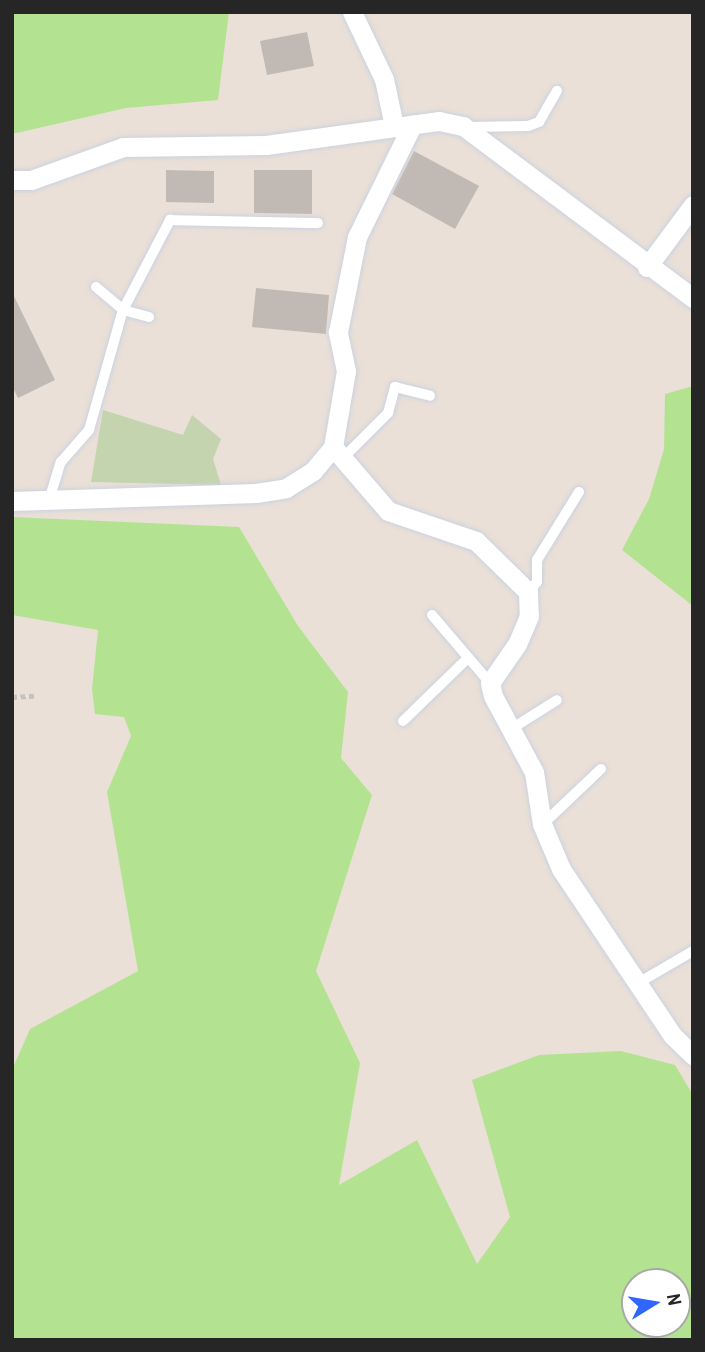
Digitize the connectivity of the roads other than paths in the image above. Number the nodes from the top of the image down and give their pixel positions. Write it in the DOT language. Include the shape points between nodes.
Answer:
graph roads {
  1 [pos="352,12"];
  2 [pos="557,91"];
  3 [pos="403,126"];
  4 [pos="463,126"];
  5 [pos="12,180"];
  6 [pos="693,205"];
  7 [pos="318,223"];
  8 [pos="647,267"];
  9 [pos="96,287"];
  10 [pos="693,298"];
  11 [pos="123,310"];
  12 [pos="149,317"];
  13 [pos="430,396"];
  14 [pos="338,453"];
  15 [pos="579,492"];
  16 [pos="50,497"];
  17 [pos="12,500"];
  18 [pos="528,592"];
  19 [pos="432,615"];
  20 [pos="468,658"];
  21 [pos="490,683"];
  22 [pos="557,700"];
  23 [pos="403,721"];
  24 [pos="511,729"];
  25 [pos="601,769"];
  26 [pos="542,824"];
  27 [pos="693,951"];
  28 [pos="638,983"];
  29 [pos="693,1055"];
  1 -- 3 [label="street"];
  2 -- 4 [label="lane" via="539,122 528,127"];
  3 -- 4 [label="street" via="439,121"];
  3 -- 5 [label="street" via="266,145 123,146 31,180"];
  3 -- 14 [label="street" via="357,237 345,282 338,332 346,371"];
  4 -- 8 [label="street"];
  6 -- 8 [label="street"];
  7 -- 11 [label="lane" via="170,220"];
  8 -- 10 [label="street"];
  9 -- 11 [label="lane"];
  11 -- 12 [label="lane"];
  11 -- 16 [label="lane" via="89,430 61,462"];
  13 -- 14 [label="lane" via="395,387 388,413"];
  14 -- 16 [label="street" via="276,490"];
  14 -- 18 [label="street" via="388,511 475,541"];
  15 -- 18 [label="lane" via="537,560 537,582"];
  16 -- 17 [label="street"];
  18 -- 21 [label="street" via="529,616 517,644"];
  19 -- 20 [label="lane"];
  20 -- 21 [label="lane"];
  20 -- 23 [label="lane"];
  21 -- 24 [label="street"];
  22 -- 24 [label="lane"];
  24 -- 26 [label="street" via="534,772"];
  25 -- 26 [label="lane"];
  26 -- 28 [label="street" via="561,869"];
  27 -- 28 [label="lane"];
  28 -- 29 [label="street" via="673,1036"];
}
